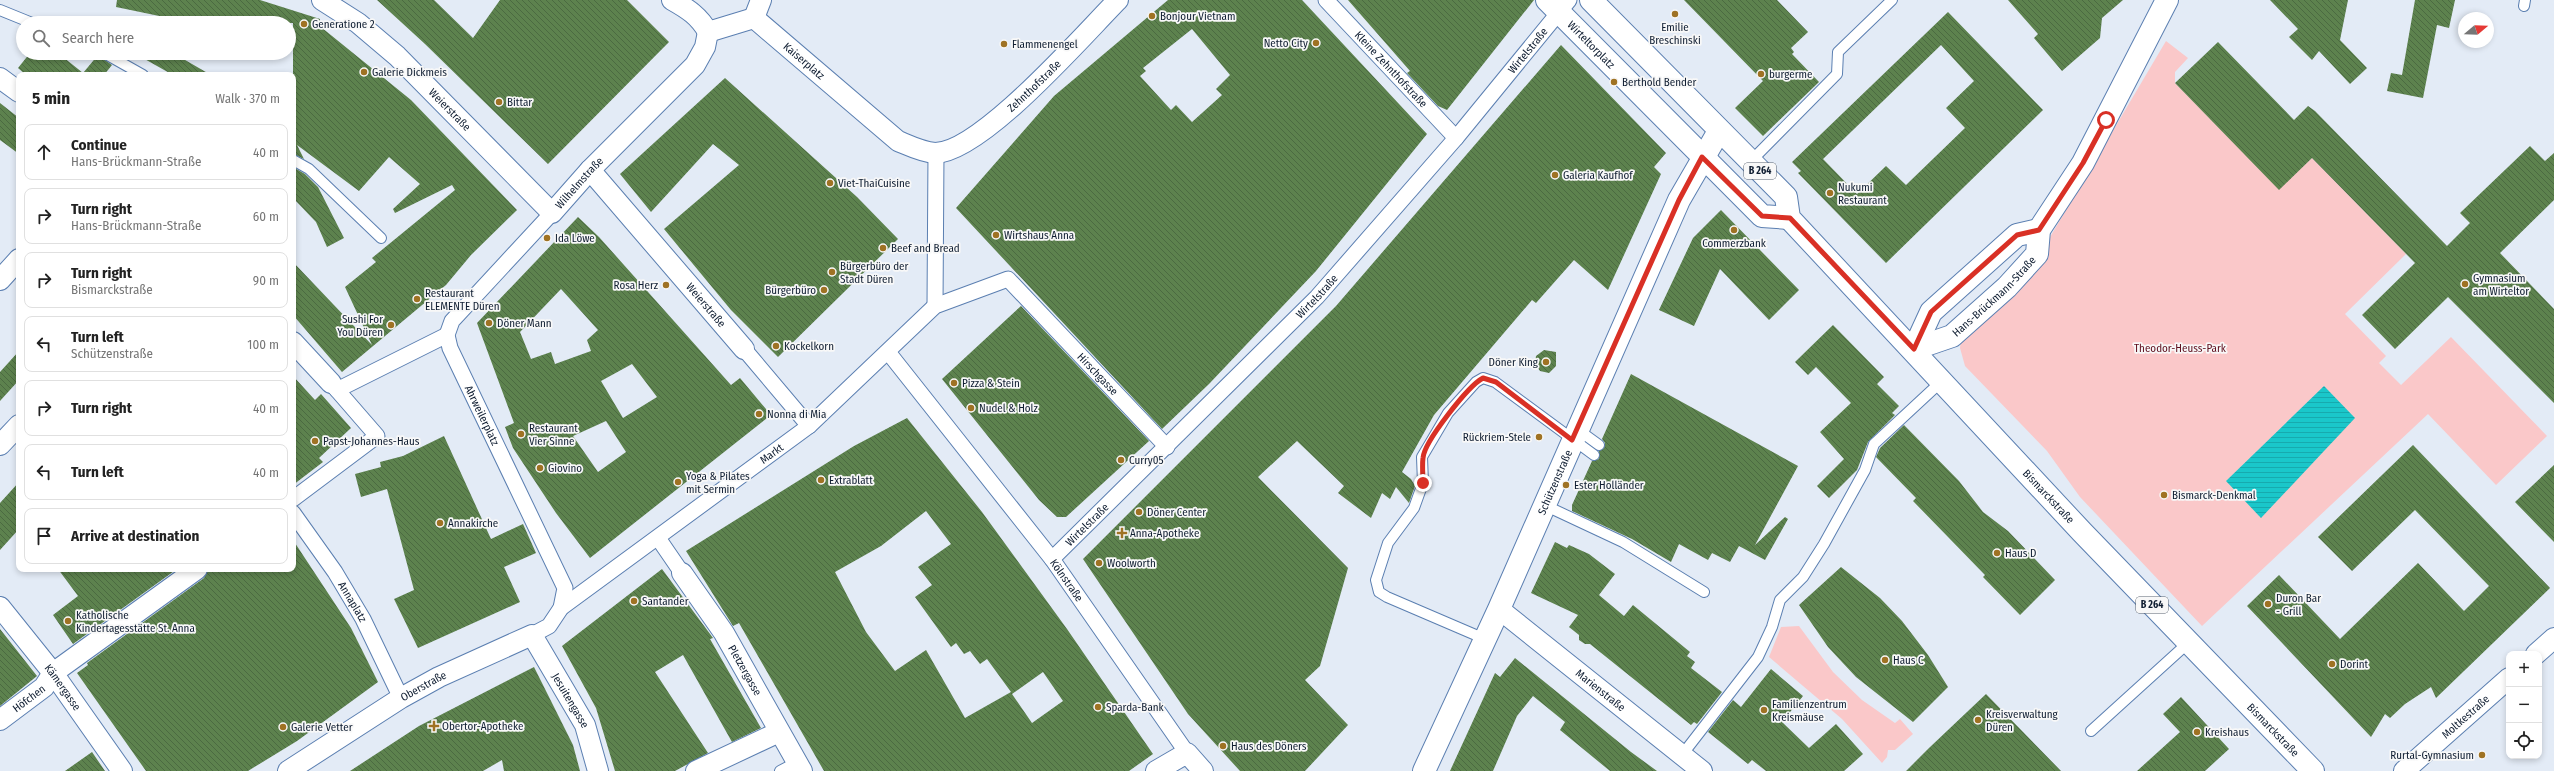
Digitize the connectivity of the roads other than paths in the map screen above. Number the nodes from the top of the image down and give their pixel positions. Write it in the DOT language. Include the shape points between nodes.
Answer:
graph roads {
  1 [pos="322,0"];
  2 [pos="672,0"];
  3 [pos="1118,0"];
  4 [pos="1326,0"];
  5 [pos="1591,0"];
  6 [pos="1892,0"];
  7 [pos="2167,0"];
  8 [pos="1558,4"];
  9 [pos="758,9"];
  10 [pos="0,10"];
  11 [pos="16,16"];
  12 [pos="708,32"];
  13 [pos="116,60"];
  14 [pos="138,72"];
  15 [pos="0,78"];
  16 [pos="16,90"];
  17 [pos="1719,130"];
  18 [pos="1456,138"];
  19 [pos="936,153"];
  20 [pos="1702,157"];
  21 [pos="296,162"];
  22 [pos="1750,162"];
  23 [pos="590,170"];
  24 [pos="552,213"];
  25 [pos="1790,218"];
  26 [pos="2039,230"];
  27 [pos="381,238"];
  28 [pos="16,262"];
  29 [pos="0,280"];
  30 [pos="1028,300"];
  31 [pos="935,306"];
  32 [pos="448,334"];
  33 [pos="296,345"];
  34 [pos="744,349"];
  35 [pos="1914,349"];
  36 [pos="888,352"];
  37 [pos="1943,380"];
  38 [pos="334,386"];
  39 [pos="809,426"];
  40 [pos="16,428"];
  41 [pos="1575,435"];
  42 [pos="0,445"];
  43 [pos="1599,446"];
  44 [pos="1167,447"];
  45 [pos="1594,455"];
  46 [pos="296,497"];
  47 [pos="1544,505"];
  48 [pos="296,517"];
  49 [pos="658,538"];
  50 [pos="1052,559"];
  51 [pos="193,572"];
  52 [pos="682,573"];
  53 [pos="1704,592"];
  54 [pos="0,607"];
  55 [pos="561,608"];
  56 [pos="1499,609"];
  57 [pos="532,635"];
  58 [pos="2554,638"];
  59 [pos="1485,639"];
  60 [pos="2188,643"];
  61 [pos="2539,651"];
  62 [pos="53,674"];
  63 [pos="2506,681"];
  64 [pos="402,698"];
  65 [pos="0,720"];
  66 [pos="2091,731"];
  67 [pos="779,732"];
  68 [pos="1187,753"];
  69 [pos="1682,755"];
  70 [pos="793,768"];
  71 [pos="122,771"];
  72 [pos="288,771"];
  73 [pos="598,771"];
  74 [pos="696,771"];
  75 [pos="1156,771"];
  76 [pos="1203,771"];
  77 [pos="1424,771"];
  78 [pos="1702,771"];
  79 [pos="2313,771"];
  80 [pos="2404,771"];
  1 -- 24 [label="street, Weierstraße" via="358,23 397,56"];
  2 -- 12 [label="street" via="702,20"];
  3 -- 19 [label="street, Zehnthofstraße" via="1021,98 974,139"];
  4 -- 18 [label="street, Kleine Zehnthofstraße"];
  5 -- 17 [label="main road, B 264"];
  6 -- 22 [label="lane" via="1838,52 1837,74"];
  7 -- 26 [label="main road, Hans-Brückmann-Straße" via="2083,163"];
  8 -- 18 [label="street, Wirtelstraße"];
  8 -- 20 [label="main road, Wirteltorplatz / B 264"];
  9 -- 12 [label="street, Kaiserplatz"];
  9 -- 19 [label="street, Kaiserplatz" via="898,141 918,150"];
  10 -- 11 [label="lane"];
  12 -- 23 [label="street, Wilhelmstraße" via="705,47 695,65"];
  13 -- 14 [label="lane"];
  15 -- 16 [label="street"];
  17 -- 20 [label="main road, Schützenstraße"];
  17 -- 22 [label="main road, B 264"];
  18 -- 44 [label="street, Wirtelstraße" via="1317,297"];
  19 -- 31 [label="street"];
  20 -- 25 [label="main road, B 264" via="1762,216"];
  20 -- 41 [label="main road, Schützenstraße" via="1679,200"];
  21 -- 27 [label="lane" via="309,169"];
  22 -- 25 [label="main road, B 264" via="1786,197"];
  23 -- 24 [label="street, Wilhelmstraße"];
  23 -- 34 [label="street, Weierstraße"];
  24 -- 32 [label="street, Wilhelmstraße" via="452,321"];
  25 -- 35 [label="main road, Bismarckstraße / B 264"];
  26 -- 35 [label="main road" via="2017,235 1931,312"];
  26 -- 35 [label="main road, Hans-Brückmann-Straße" via="2037,254 2007,287 1952,336"];
  28 -- 29 [label="street"];
  30 -- 31 [label="street, Markt" via="1008,279"];
  30 -- 44 [label="street, Hirschgasse"];
  31 -- 36 [label="street, Markt"];
  32 -- 38 [label="street"];
  32 -- 55 [label="street, Ahrweilerplatz" via="450,348 565,588"];
  33 -- 38 [label="street"];
  34 -- 39 [label="street"];
  35 -- 37 [label="main road, Bismarckstraße / B 264"];
  36 -- 39 [label="street, Markt"];
  36 -- 50 [label="street, Kölnstraße"];
  37 -- 60 [label="main road, Bismarckstraße / B 264" via="2046,494"];
  37 -- 69 [label="lane" via="1874,444 1864,470 1824,544 1803,577 1780,600 1772,627 1758,657"];
  38 -- 46 [label="street" via="377,436"];
  39 -- 49 [label="street, Markt"];
  40 -- 42 [label="street"];
  41 -- 43 [label="lane"];
  41 -- 45 [label="lane"];
  41 -- 47 [label="main road, Schützenstraße"];
  41 -- 59 [label="lane" via="1496,382 1483,378 1476,382 1448,413 1422,457 1423,483 1414,508 1388,543 1376,580 1379,592"];
  44 -- 50 [label="street, Wirtelstraße"];
  47 -- 53 [label="lane" via="1623,542"];
  47 -- 56 [label="main road, Schützenstraße"];
  48 -- 64 [label="street, Annaplatz" via="335,572 363,619"];
  49 -- 52 [label="street"];
  49 -- 55 [label="street, Markt"];
  50 -- 68 [label="street, Kölnstraße"];
  51 -- 62 [label="street, Höfchen"];
  52 -- 67 [label="street, Pletzergasse" via="724,633"];
  54 -- 62 [label="street, Kämergasse"];
  55 -- 57 [label="street, Oberstraße" via="549,626"];
  56 -- 59 [label="main road, Schützenstraße"];
  56 -- 69 [label="street, Marienstraße"];
  57 -- 64 [label="street, Oberstraße" via="439,677"];
  57 -- 73 [label="street, Jesuitengasse" via="585,725"];
  58 -- 61 [label="street"];
  59 -- 77 [label="main road, Schützenstraße"];
  60 -- 66 [label="lane"];
  60 -- 79 [label="main road, Bismarckstraße / B 264"];
  62 -- 65 [label="street, Höfchen" via="44,687"];
  62 -- 71 [label="street, Kämergasse"];
  63 -- 80 [label="street, Moltkestraße"];
  64 -- 72 [label="street, Oberstraße"];
  67 -- 70 [label="street, Pletzergasse"];
  67 -- 74 [label="street"];
  68 -- 75 [label="street"];
  68 -- 76 [label="street, Kölnstraße"];
  69 -- 78 [label="street, Marienstraße"];
}
